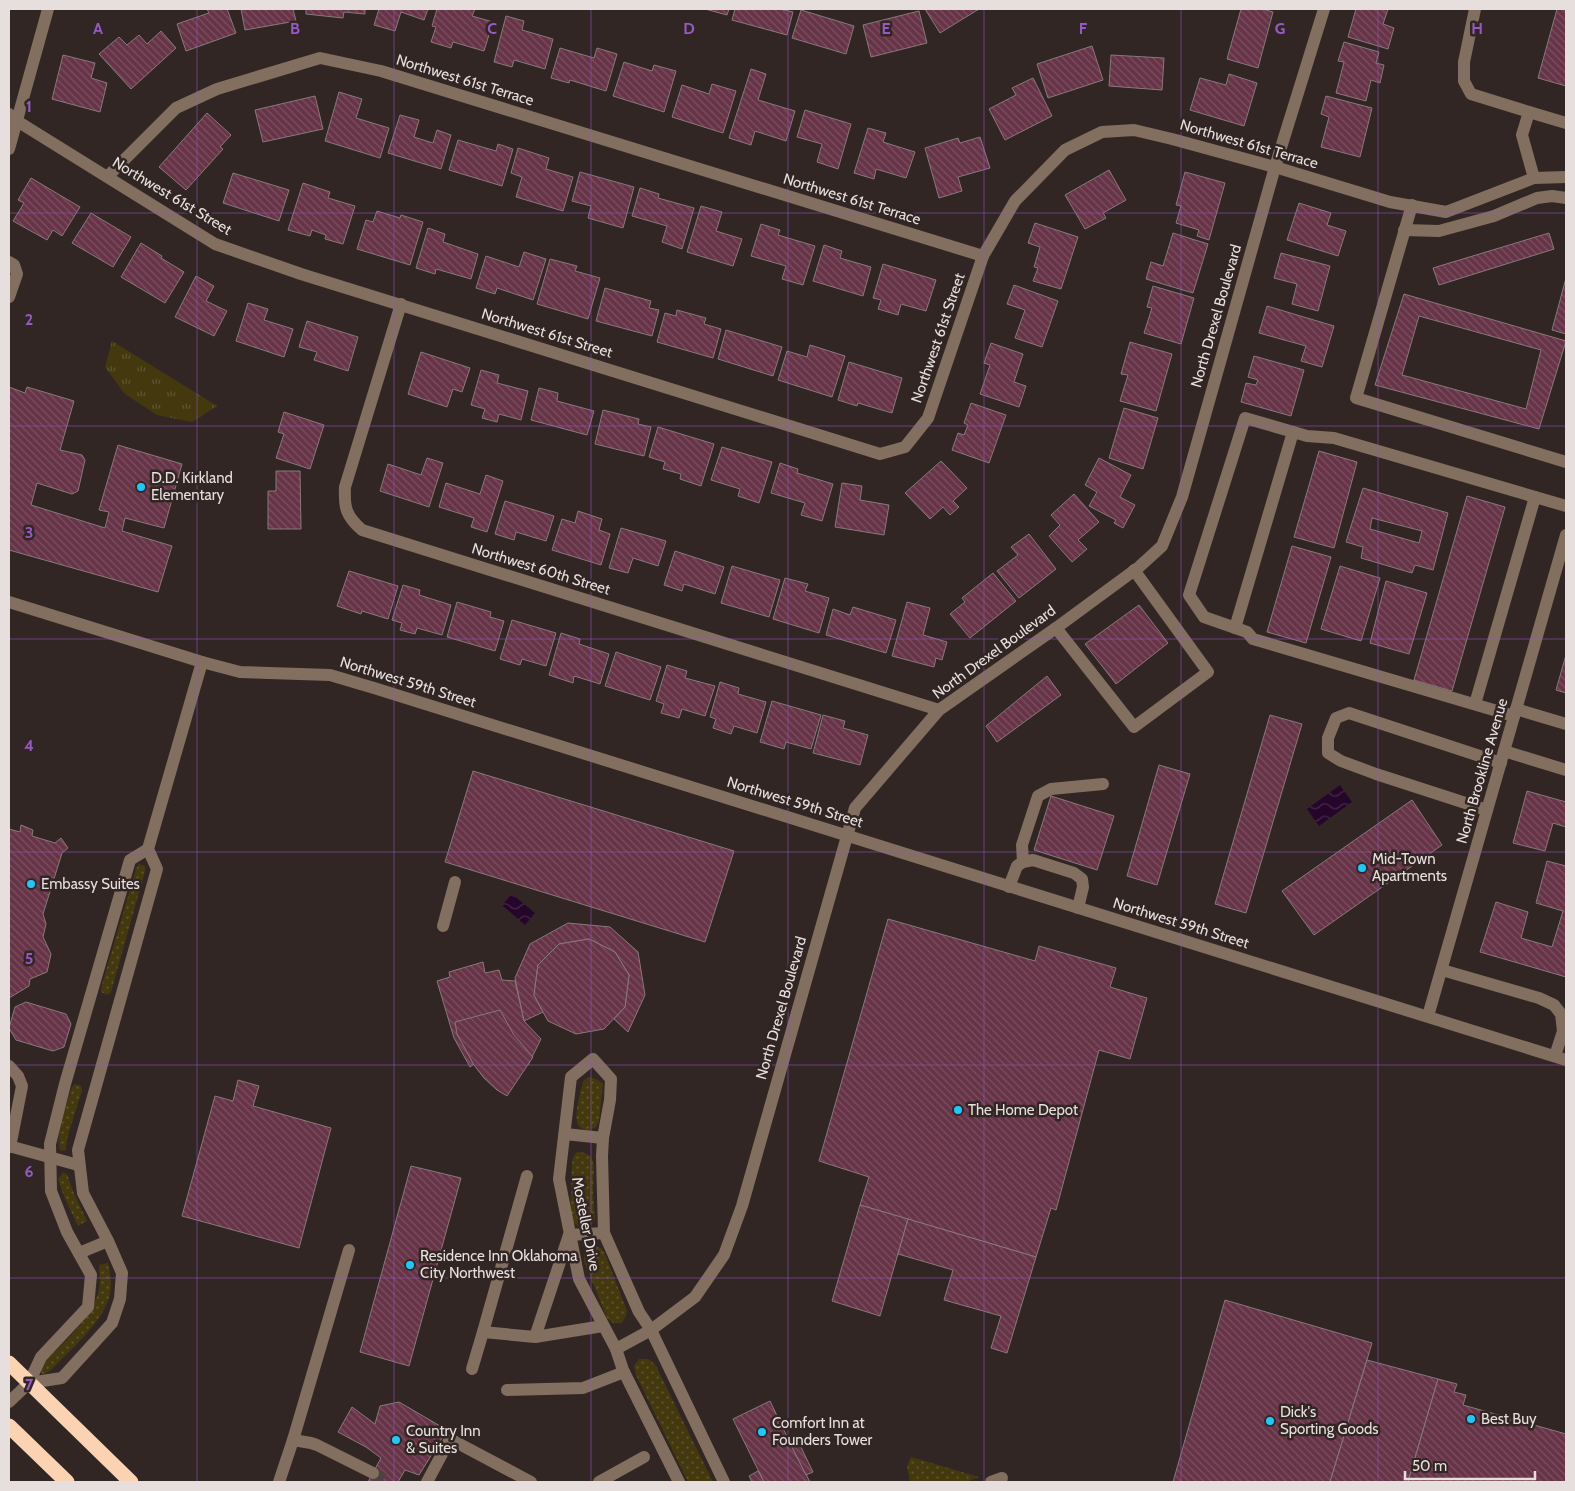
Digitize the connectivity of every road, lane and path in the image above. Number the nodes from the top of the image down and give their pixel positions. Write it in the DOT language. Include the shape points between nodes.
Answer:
graph roads {
  1 [pos="48,9"];
  2 [pos="1324,9"];
  3 [pos="1475,9"];
  4 [pos="1529,112"];
  5 [pos="13,118"];
  6 [pos="1566,123"];
  7 [pos="9,149"];
  8 [pos="1275,167"];
  9 [pos="108,176"];
  10 [pos="1566,177"];
  11 [pos="1534,178"];
  12 [pos="1566,198"];
  13 [pos="1412,205"];
  14 [pos="1404,230"];
  15 [pos="983,256"];
  16 [pos="9,262"];
  17 [pos="9,297"];
  18 [pos="400,304"];
  19 [pos="1293,432"];
  20 [pos="1566,462"];
  21 [pos="1534,497"];
  22 [pos="1566,506"];
  23 [pos="1566,535"];
  24 [pos="1134,570"];
  25 [pos="9,602"];
  26 [pos="1056,628"];
  27 [pos="1235,628"];
  28 [pos="202,662"];
  29 [pos="1475,704"];
  30 [pos="939,710"];
  31 [pos="1515,713"];
  32 [pos="1566,724"];
  33 [pos="1503,757"];
  34 [pos="1566,770"];
  35 [pos="1103,784"];
  36 [pos="1487,810"];
  37 [pos="847,835"];
  38 [pos="148,849"];
  39 [pos="1023,862"];
  40 [pos="456,882"];
  41 [pos="1009,887"];
  42 [pos="1078,908"];
  43 [pos="444,926"];
  44 [pos="1442,970"];
  45 [pos="1428,1016"];
  46 [pos="1561,1058"];
  47 [pos="9,1066"];
  48 [pos="565,1134"];
  49 [pos="603,1138"];
  50 [pos="10,1147"];
  51 [pos="49,1158"];
  52 [pos="78,1165"];
  53 [pos="527,1176"];
  54 [pos="604,1233"];
  55 [pos="569,1235"];
  56 [pos="108,1241"];
  57 [pos="349,1250"];
  58 [pos="79,1253"];
  59 [pos="604,1326"];
  60 [pos="651,1330"];
  61 [pos="483,1332"];
  62 [pos="535,1337"];
  63 [pos="616,1349"];
  64 [pos="9,1363"];
  65 [pos="472,1369"];
  66 [pos="624,1372"];
  67 [pos="29,1383"];
  68 [pos="507,1390"];
  69 [pos="9,1402"];
  70 [pos="9,1426"];
  71 [pos="293,1440"];
  72 [pos="644,1457"];
  73 [pos="373,1473"];
  74 [pos="67,1482"];
  75 [pos="131,1482"];
  76 [pos="279,1482"];
  77 [pos="428,1482"];
  78 [pos="531,1482"];
  79 [pos="599,1482"];
  80 [pos="679,1482"];
  81 [pos="724,1482"];
  1 -- 5 [label="street"];
  2 -- 8 [label="street, North Drexel Boulevard"];
  3 -- 4 [label="street" via="1464,62 1464,80 1471,94"];
  4 -- 6 [label="street"];
  4 -- 11 [label="street" via="1522,135"];
  5 -- 7 [label="street"];
  5 -- 9 [label="street, Northwest 61st Street"];
  8 -- 13 [label="street, Northwest 61st Terrace" via="1390,202"];
  8 -- 15 [label="street, Northwest 61st Terrace" via="1134,130 1102,132 1066,150 1015,201"];
  8 -- 24 [label="street, North Drexel Boulevard" via="1182,497 1162,546"];
  9 -- 15 [label="street, Northwest 61st Terrace" via="176,108 217,89 320,58 382,71"];
  9 -- 18 [label="street, Northwest 61st Street" via="215,244"];
  10 -- 11 [label="street, Northwest 61st Terrace"];
  11 -- 13 [label="street, Northwest 61st Terrace" via="1446,212"];
  12 -- 14 [label="street" via="1537,198 1494,216 1439,231"];
  13 -- 14 [label="street"];
  14 -- 20 [label="street" via="1356,398"];
  15 -- 18 [label="street, Northwest 61st Street" via="928,418 905,447 880,454"];
  16 -- 17 [label="street" via="14,265 16,274"];
  18 -- 30 [label="street, Northwest 60th Street" via="345,487 347,512 362,530"];
  19 -- 21 [label="street" via="1334,438"];
  19 -- 27 [label="street"];
  19 -- 27 [label="street" via="1245,418 1189,595 1204,617"];
  21 -- 22 [label="street"];
  21 -- 29 [label="street"];
  23 -- 31 [label="street, North Brookline Avenue"];
  24 -- 26 [label="street, North Drexel Boulevard"];
  24 -- 26 [label="street" via="1208,672 1134,727"];
  25 -- 28 [label="street, Northwest 59th Street"];
  26 -- 30 [label="street, North Drexel Boulevard"];
  27 -- 29 [label="street" via="1247,632 1253,639"];
  28 -- 37 [label="street, Northwest 59th Street" via="240,672 330,675"];
  28 -- 38 [label="street"];
  29 -- 31 [label="street"];
  30 -- 37 [label="street, North Drexel Boulevard" via="855,808"];
  31 -- 32 [label="street"];
  31 -- 33 [label="street, North Brookline Avenue"];
  33 -- 34 [label="street"];
  33 -- 36 [label="street, North Brookline Avenue"];
  33 -- 36 [label="street" via="1349,713 1336,718 1328,738 1328,753 1341,761"];
  35 -- 39 [label="street" via="1051,789 1038,796 1022,845"];
  36 -- 44 [label="street, North Brookline Avenue"];
  37 -- 41 [label="street, Northwest 59th Street"];
  37 -- 60 [label="street, North Drexel Boulevard" via="745,1196 724,1255 695,1297"];
  38 -- 51 [label="street" via="130,860 65,1084"];
  38 -- 52 [label="street" via="157,869 78,1150"];
  39 -- 41 [label="street" via="1017,866"];
  39 -- 42 [label="street" via="1033,860 1074,872 1082,879 1083,887"];
  40 -- 43 [label="street"];
  41 -- 42 [label="street, Northwest 59th Street"];
  42 -- 45 [label="street, Northwest 59th Street"];
  44 -- 45 [label="street, North Brookline Avenue"];
  44 -- 46 [label="street" via="1554,1005 1562,1014"];
  45 -- 46 [label="street, Northwest 59th Street"];
  47 -- 50 [label="street" via="22,1086"];
  48 -- 49 [label="street"];
  48 -- 49 [label="street, Mosteller Drive" via="571,1077 593,1059 612,1079"];
  48 -- 55 [label="street, Mosteller Drive" via="559,1180"];
  49 -- 54 [label="street, Mosteller Drive"];
  50 -- 51 [label="street"];
  51 -- 52 [label="street"];
  51 -- 58 [label="street" via="51,1191"];
  52 -- 56 [label="street" via="82,1193"];
  53 -- 61 [label="street"];
  54 -- 55 [label="street"];
  54 -- 60 [label="street, Mosteller Drive" via="639,1312"];
  55 -- 59 [label="street, Mosteller Drive" via="579,1279"];
  55 -- 62 [label="street"];
  56 -- 58 [label="street"];
  56 -- 67 [label="street" via="122,1273 120,1299 112,1323 62,1378"];
  57 -- 71 [label="street"];
  58 -- 67 [label="street" via="91,1275 88,1307 41,1357"];
  59 -- 62 [label="street"];
  59 -- 63 [label="street, Mosteller Drive"];
  60 -- 63 [label="street, North Drexel Boulevard"];
  60 -- 81 [label="street, Mosteller Drive"];
  61 -- 62 [label="street"];
  61 -- 65 [label="street"];
  63 -- 66 [label="street, Mosteller Drive"];
  64 -- 67 [label="highway"];
  66 -- 68 [label="street" via="584,1388"];
  66 -- 80 [label="street, Mosteller Drive"];
  67 -- 69 [label="street"];
  67 -- 75 [label="highway"];
  70 -- 74 [label="highway"];
  71 -- 73 [label="street" via="317,1445"];
  71 -- 76 [label="street"];
  72 -- 79 [label="street"];
  77 -- 78 [label="street" via="450,1438"];
}
